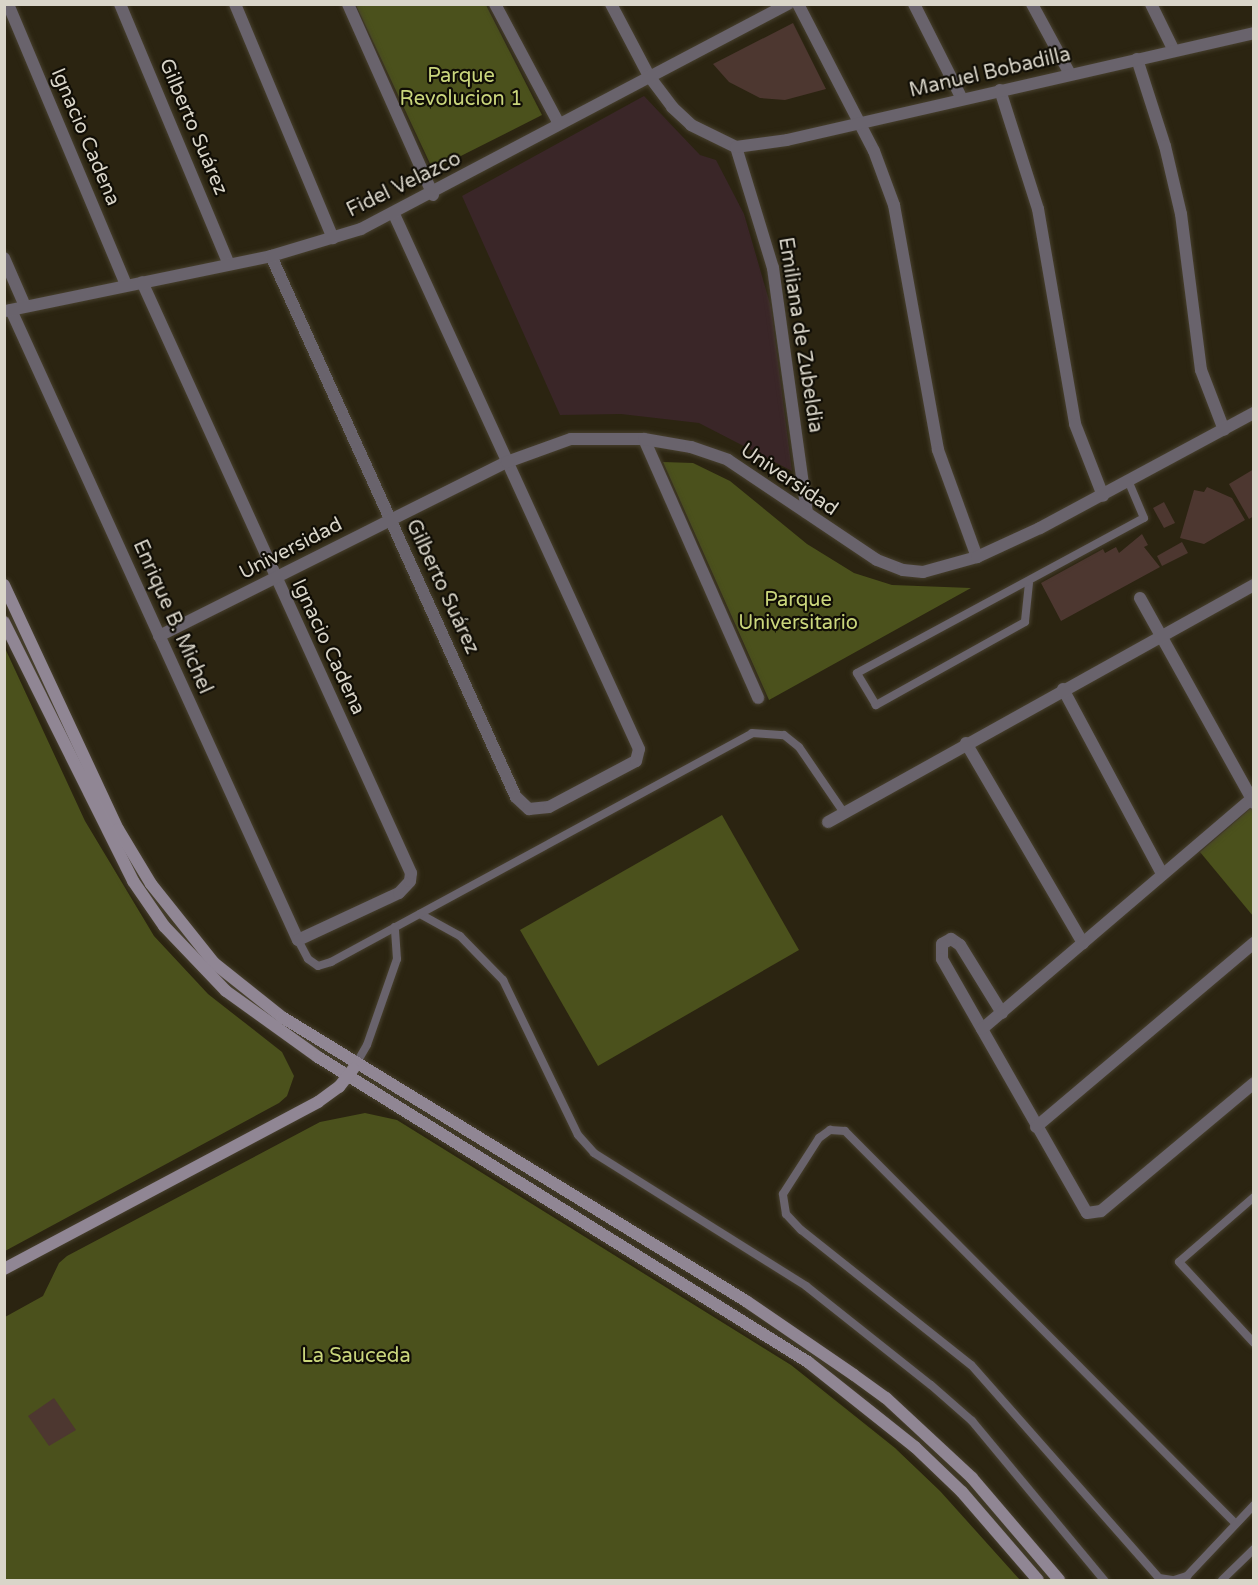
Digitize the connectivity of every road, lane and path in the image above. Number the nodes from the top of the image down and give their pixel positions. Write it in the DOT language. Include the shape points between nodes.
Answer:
graph roads {
  1 [pos="8,4"];
  2 [pos="120,4"];
  3 [pos="235,4"];
  4 [pos="348,4"];
  5 [pos="495,4"];
  6 [pos="611,4"];
  7 [pos="788,4"];
  8 [pos="798,4"];
  9 [pos="914,4"];
  10 [pos="1032,4"];
  11 [pos="1151,4"];
  12 [pos="1254,33"];
  13 [pos="1174,51"];
  14 [pos="1137,59"];
  15 [pos="1070,74"];
  16 [pos="649,76"];
  17 [pos="1000,90"];
  18 [pos="962,99"];
  19 [pos="860,123"];
  20 [pos="560,124"];
  21 [pos="736,147"];
  22 [pos="432,195"];
  23 [pos="394,214"];
  24 [pos="333,238"];
  25 [pos="271,256"];
  26 [pos="4,258"];
  27 [pos="229,264"];
  28 [pos="142,282"];
  29 [pos="126,285"];
  30 [pos="26,306"];
  31 [pos="8,310"];
  32 [pos="1254,413"];
  33 [pos="1224,430"];
  34 [pos="644,439"];
  35 [pos="507,462"];
  36 [pos="1129,482"];
  37 [pos="1103,496"];
  38 [pos="807,513"];
  39 [pos="390,521"];
  40 [pos="977,557"];
  41 [pos="275,579"];
  42 [pos="1029,583"];
  43 [pos="4,585"];
  44 [pos="1254,585"];
  45 [pos="1140,598"];
  46 [pos="4,622"];
  47 [pos="1162,634"];
  48 [pos="159,636"];
  49 [pos="1063,690"];
  50 [pos="758,698"];
  51 [pos="966,743"];
  52 [pos="1253,800"];
  53 [pos="844,813"];
  54 [pos="828,822"];
  55 [pos="1162,874"];
  56 [pos="420,914"];
  57 [pos="395,927"];
  58 [pos="298,940"];
  59 [pos="1083,943"];
  60 [pos="1254,943"];
  61 [pos="1002,1013"];
  62 [pos="982,1029"];
  63 [pos="356,1064"];
  64 [pos="349,1076"];
  65 [pos="1254,1083"];
  66 [pos="1036,1127"];
  67 [pos="1254,1197"];
  68 [pos="4,1269"];
  69 [pos="1254,1344"];
  70 [pos="1254,1505"];
  71 [pos="1235,1523"];
  72 [pos="1254,1549"];
  73 [pos="1038,1581"];
  74 [pos="1059,1581"];
  75 [pos="1104,1581"];
  76 [pos="1173,1581"];
  77 [pos="1222,1581"];
  1 -- 29 [label="street, Ignacio Cadena"];
  2 -- 27 [label="street, Gilberto Suárez"];
  3 -- 24 [label="street"];
  4 -- 22 [label="street"];
  5 -- 20 [label="street"];
  6 -- 16 [label="street"];
  7 -- 16 [label="street, Fidel Velazco"];
  8 -- 19 [label="street"];
  9 -- 18 [label="street"];
  10 -- 15 [label="street"];
  11 -- 13 [label="street"];
  12 -- 13 [label="street, Manuel Bobadilla"];
  13 -- 14 [label="street, Manuel Bobadilla"];
  14 -- 15 [label="street, Manuel Bobadilla"];
  14 -- 33 [label="street" via="1165,146 1181,214 1201,370"];
  15 -- 17 [label="street, Manuel Bobadilla"];
  16 -- 20 [label="street, Fidel Velazco"];
  16 -- 21 [label="street" via="691,125"];
  17 -- 18 [label="street, Manuel Bobadilla"];
  17 -- 37 [label="street" via="1038,209 1075,424"];
  18 -- 19 [label="street, Manuel Bobadilla"];
  19 -- 21 [label="street, Manuel Bobadilla"];
  19 -- 40 [label="street" via="894,205 934,433 946,478"];
  20 -- 22 [label="street, Fidel Velazco"];
  21 -- 38 [label="street, Emiliana de Zubeldia" via="773,268"];
  22 -- 23 [label="street, Fidel Velazco"];
  23 -- 24 [label="street, Fidel Velazco"];
  23 -- 35 [label="street"];
  24 -- 25 [label="street, Fidel Velazco"];
  25 -- 27 [label="street, Fidel Velazco"];
  25 -- 39 [label="street, Gilberto Suárez"];
  26 -- 30 [label="street"];
  27 -- 28 [label="street, Fidel Velazco"];
  28 -- 29 [label="street, Fidel Velazco"];
  28 -- 41 [label="street, Ignacio Cadena"];
  29 -- 30 [label="street, Fidel Velazco"];
  30 -- 31 [label="street, Fidel Velazco"];
  31 -- 48 [label="street, Enrique B. Michel"];
  32 -- 33 [label="street, Universidad"];
  33 -- 36 [label="street, Universidad"];
  34 -- 35 [label="street, Universidad" via="571,439"];
  34 -- 38 [label="street, Universidad" via="691,447 728,460"];
  34 -- 50 [label="street"];
  35 -- 39 [label="street, Universidad"];
  35 -- 39 [label="street, Gilberto Suárez" via="639,749 636,761 549,807 529,809 522,805"];
  36 -- 37 [label="street, Universidad"];
  36 -- 42 [label="lane" via="1144,518"];
  37 -- 40 [label="street, Universidad"];
  38 -- 40 [label="street, Universidad" via="876,561 903,570 923,572"];
  39 -- 41 [label="street, Universidad"];
  41 -- 48 [label="street, Universidad"];
  41 -- 58 [label="street, Ignacio Cadena" via="408,863 410,881 399,893"];
  42 -- 42 [label="lane" via="857,673 876,705 1025,622"];
  43 -- 63 [label="main road" via="118,829 151,885 214,963 282,1017"];
  44 -- 47 [label="street"];
  45 -- 47 [label="street"];
  46 -- 64 [label="main road" via="112,844 164,926 226,991"];
  47 -- 49 [label="street"];
  47 -- 52 [label="street"];
  48 -- 58 [label="street, Enrique B. Michel"];
  49 -- 51 [label="street"];
  49 -- 55 [label="street"];
  51 -- 53 [label="street"];
  51 -- 59 [label="street"];
  52 -- 55 [label="street"];
  53 -- 54 [label="street"];
  53 -- 56 [label="lane" via="799,747 784,735 752,733"];
  55 -- 59 [label="street"];
  56 -- 57 [label="lane"];
  56 -- 75 [label="lane" via="459,936 503,980 578,1135 594,1153 806,1286 931,1384 972,1421"];
  57 -- 58 [label="lane" via="318,966 308,958"];
  57 -- 63 [label="lane" via="397,959 367,1045"];
  59 -- 61 [label="street"];
  60 -- 66 [label="street"];
  61 -- 62 [label="street"];
  61 -- 62 [label="street" via="960,945 951,939 946,941 939,949 942,959"];
  62 -- 66 [label="street"];
  63 -- 64 [label="main road"];
  63 -- 74 [label="main road" via="746,1301 854,1375 885,1398 972,1478"];
  64 -- 68 [label="main road" via="318,1102"];
  64 -- 73 [label="main road" via="808,1362 915,1447 962,1492"];
  65 -- 66 [label="street" via="1097,1213 1083,1209"];
  67 -- 69 [label="lane" via="1179,1262"];
  70 -- 71 [label="lane"];
  71 -- 76 [label="lane" via="1187,1576"];
  71 -- 76 [label="lane" via="845,1131 830,1130 819,1138 783,1194 786,1214 971,1365 1159,1578"];
  72 -- 77 [label="lane"];
}
